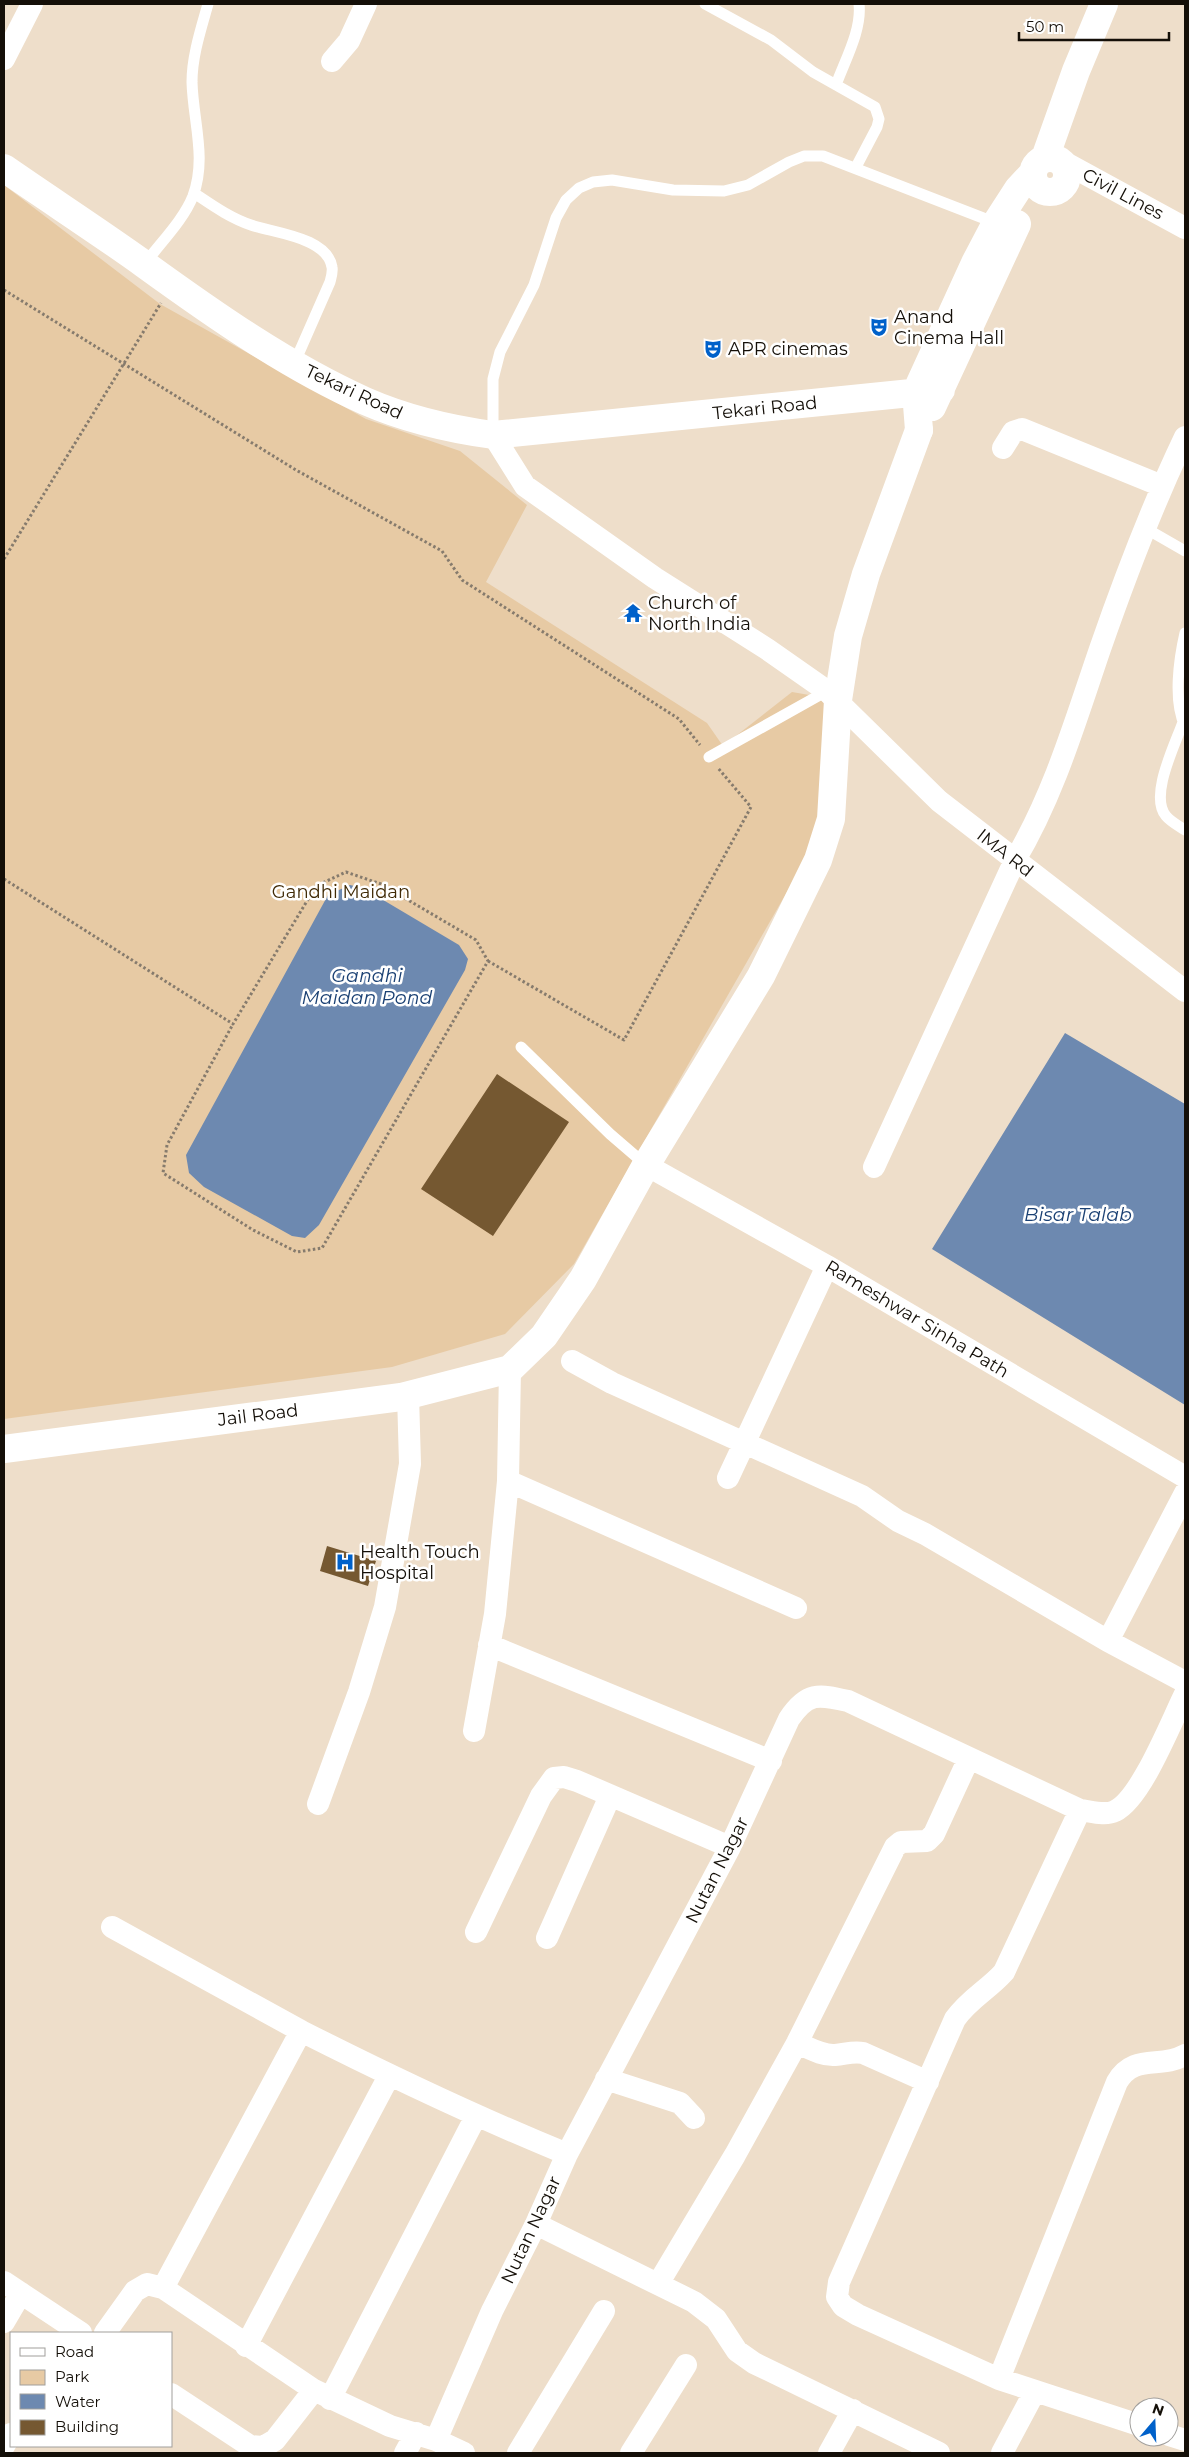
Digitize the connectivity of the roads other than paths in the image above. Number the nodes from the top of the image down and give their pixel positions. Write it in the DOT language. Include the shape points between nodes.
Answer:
graph roads {
  1 [pos="32,4"];
  2 [pos="208,4"];
  3 [pos="366,4"];
  4 [pos="705,4"];
  5 [pos="859,4"];
  6 [pos="1104,4"];
  7 [pos="4,59"];
  8 [pos="332,61"];
  9 [pos="836,85"];
  10 [pos="856,167"];
  11 [pos="4,168"];
  12 [pos="1049,172"];
  13 [pos="194,193"];
  14 [pos="996,223"];
  15 [pos="1185,228"];
  16 [pos="1185,244"];
  17 [pos="144,265"];
  18 [pos="294,364"];
  19 [pos="928,391"];
  20 [pos="492,435"];
  21 [pos="1185,437"];
  22 [pos="1002,448"];
  23 [pos="1162,486"];
  24 [pos="1145,528"];
  25 [pos="1185,551"];
  26 [pos="1185,632"];
  27 [pos="832,696"];
  28 [pos="1184,724"];
  29 [pos="709,757"];
  30 [pos="1185,830"];
  31 [pos="1014,860"];
  32 [pos="1185,991"];
  33 [pos="521,1047"];
  34 [pos="646,1164"];
  35 [pos="874,1167"];
  36 [pos="827,1266"];
  37 [pos="572,1360"];
  38 [pos="510,1369"];
  39 [pos="408,1395"];
  40 [pos="745,1442"];
  41 [pos="4,1449"];
  42 [pos="728,1478"];
  43 [pos="1185,1478"];
  44 [pos="508,1481"];
  45 [pos="1185,1493"];
  46 [pos="796,1608"];
  47 [pos="1108,1641"];
  48 [pos="489,1646"];
  49 [pos="1185,1682"];
  50 [pos="1185,1694"];
  51 [pos="474,1731"];
  52 [pos="969,1758"];
  53 [pos="771,1762"];
  54 [pos="610,1796"];
  55 [pos="318,1804"];
  56 [pos="1080,1810"];
  57 [pos="730,1847"];
  58 [pos="112,1927"];
  59 [pos="476,1932"];
  60 [pos="548,1938"];
  61 [pos="301,2031"];
  62 [pos="797,2043"];
  63 [pos="1185,2055"];
  64 [pos="389,2076"];
  65 [pos="606,2079"];
  66 [pos="928,2082"];
  67 [pos="476,2116"];
  68 [pos="694,2118"];
  69 [pos="566,2154"];
  70 [pos="536,2224"];
  71 [pos="658,2284"];
  72 [pos="12,2287"];
  73 [pos="163,2288"];
  74 [pos="604,2311"];
  75 [pos="4,2322"];
  76 [pos="76,2332"];
  77 [pos="106,2332"];
  78 [pos="246,2346"];
  79 [pos="686,2365"];
  80 [pos="999,2379"];
  81 [pos="1035,2391"];
  82 [pos="322,2394"];
  83 [pos="172,2395"];
  84 [pos="853,2410"];
  85 [pos="1129,2422"];
  86 [pos="426,2436"];
  87 [pos="405,2453"];
  88 [pos="464,2453"];
  89 [pos="518,2453"];
  90 [pos="631,2453"];
  91 [pos="829,2453"];
  92 [pos="939,2453"];
  93 [pos="1002,2453"];
  1 -- 7 [label="street"];
  2 -- 13 [label="lane" via="194,57 192,81 201,163"];
  3 -- 8 [label="street" via="349,41"];
  4 -- 9 [label="lane" via="770,40"];
  5 -- 9 [label="lane" via="856,29"];
  6 -- 12 [label="main road" via="1076,71"];
  9 -- 10 [label="lane" via="863,99 878,112 877,127"];
  10 -- 14 [label="lane"];
  10 -- 20 [label="lane" via="823,156 804,156 748,185 724,191 673,190 612,180 593,182 580,188 566,200 556,218 534,285 500,352 493,379"];
  11 -- 17 [label="main road, Tekari Road"];
  12 -- 14 [label="main road" via="1018,189"];
  12 -- 15 [label="street, Civil Lines"];
  12 -- 16 [label="street"];
  12 -- 19 [label="main road" via="1005,246"];
  13 -- 17 [label="lane" via="188,207"];
  13 -- 18 [label="lane" via="251,225 315,245 327,256 332,268 330,282"];
  14 -- 19 [label="main road" via="975,263"];
  17 -- 18 [label="main road, Tekari Road"];
  18 -- 20 [label="main road, Tekari Road" via="365,401 406,416 450,429"];
  19 -- 20 [label="main road, Tekari Road"];
  19 -- 27 [label="main road" via="919,430 866,574"];
  20 -- 27 [label="street, IMA Rd" via="525,486 654,578 767,649"];
  21 -- 23 [label="street"];
  22 -- 23 [label="street" via="1014,432 1022,429"];
  23 -- 24 [label="street"];
  24 -- 25 [label="lane"];
  24 -- 31 [label="street" via="1059,773 1035,826"];
  26 -- 28 [label="lane" via="1180,654 1179,689"];
  27 -- 29 [label="lane"];
  27 -- 31 [label="street, IMA Rd" via="939,801"];
  27 -- 34 [label="main road" via="831,819 818,860 761,976"];
  28 -- 30 [label="lane" via="1162,783 1159,801 1166,816"];
  31 -- 32 [label="street, IMA Rd"];
  31 -- 35 [label="street"];
  33 -- 34 [label="lane" via="610,1134"];
  34 -- 36 [label="street, Rameshwar Sinha Path"];
  34 -- 38 [label="main road" via="583,1279 544,1336"];
  36 -- 40 [label="street"];
  36 -- 43 [label="street, Rameshwar Sinha Path"];
  37 -- 40 [label="street" via="612,1383"];
  38 -- 39 [label="main road, Jail Road"];
  38 -- 44 [label="street"];
  39 -- 41 [label="main road, Jail Road"];
  39 -- 55 [label="street" via="410,1464 386,1607"];
  40 -- 42 [label="street"];
  40 -- 47 [label="street" via="862,1496 898,1521"];
  44 -- 46 [label="street"];
  44 -- 48 [label="street"];
  45 -- 47 [label="street"];
  47 -- 49 [label="street"];
  48 -- 51 [label="street"];
  48 -- 53 [label="street"];
  50 -- 56 [label="street, Nutan Nagar" via="1131,1798 1114,1812"];
  52 -- 53 [label="street, Nutan Nagar" via="848,1701 811,1696 798,1704"];
  52 -- 56 [label="street, Nutan Nagar"];
  52 -- 62 [label="street" via="934,1834 928,1841 901,1842 895,1847"];
  53 -- 57 [label="street, Nutan Nagar"];
  54 -- 57 [label="street"];
  54 -- 59 [label="street" via="564,1777 554,1778 541,1796"];
  54 -- 60 [label="street"];
  56 -- 66 [label="street" via="1004,1972 961,2011"];
  57 -- 65 [label="street, Nutan Nagar"];
  58 -- 61 [label="street"];
  61 -- 64 [label="street"];
  61 -- 73 [label="street"];
  62 -- 66 [label="street" via="834,2055 852,2051 863,2053"];
  62 -- 71 [label="street"];
  63 -- 80 [label="street" via="1132,2066 1117,2082"];
  64 -- 67 [label="street"];
  64 -- 78 [label="street"];
  65 -- 68 [label="street" via="680,2103"];
  65 -- 69 [label="street, Nutan Nagar"];
  66 -- 80 [label="street" via="839,2282 837,2297 843,2306 858,2315"];
  67 -- 69 [label="street"];
  67 -- 82 [label="street"];
  69 -- 70 [label="street, Nutan Nagar"];
  70 -- 71 [label="street"];
  70 -- 86 [label="street, Nutan Nagar"];
  71 -- 84 [label="street" via="694,2302 716,2319 737,2351 754,2363"];
  72 -- 75 [label="street"];
  72 -- 76 [label="street"];
  73 -- 77 [label="street" via="148,2284 135,2291"];
  73 -- 78 [label="street"];
  74 -- 89 [label="street"];
  78 -- 82 [label="street"];
  79 -- 90 [label="street"];
  80 -- 81 [label="street"];
  81 -- 85 [label="street"];
  81 -- 93 [label="street"];
  82 -- 83 [label="street" via="275,2440 263,2447 250,2446"];
  82 -- 86 [label="street" via="390,2426"];
  84 -- 91 [label="street"];
  84 -- 92 [label="street"];
  86 -- 87 [label="street, Nutan Nagar"];
  86 -- 88 [label="street"];
}
